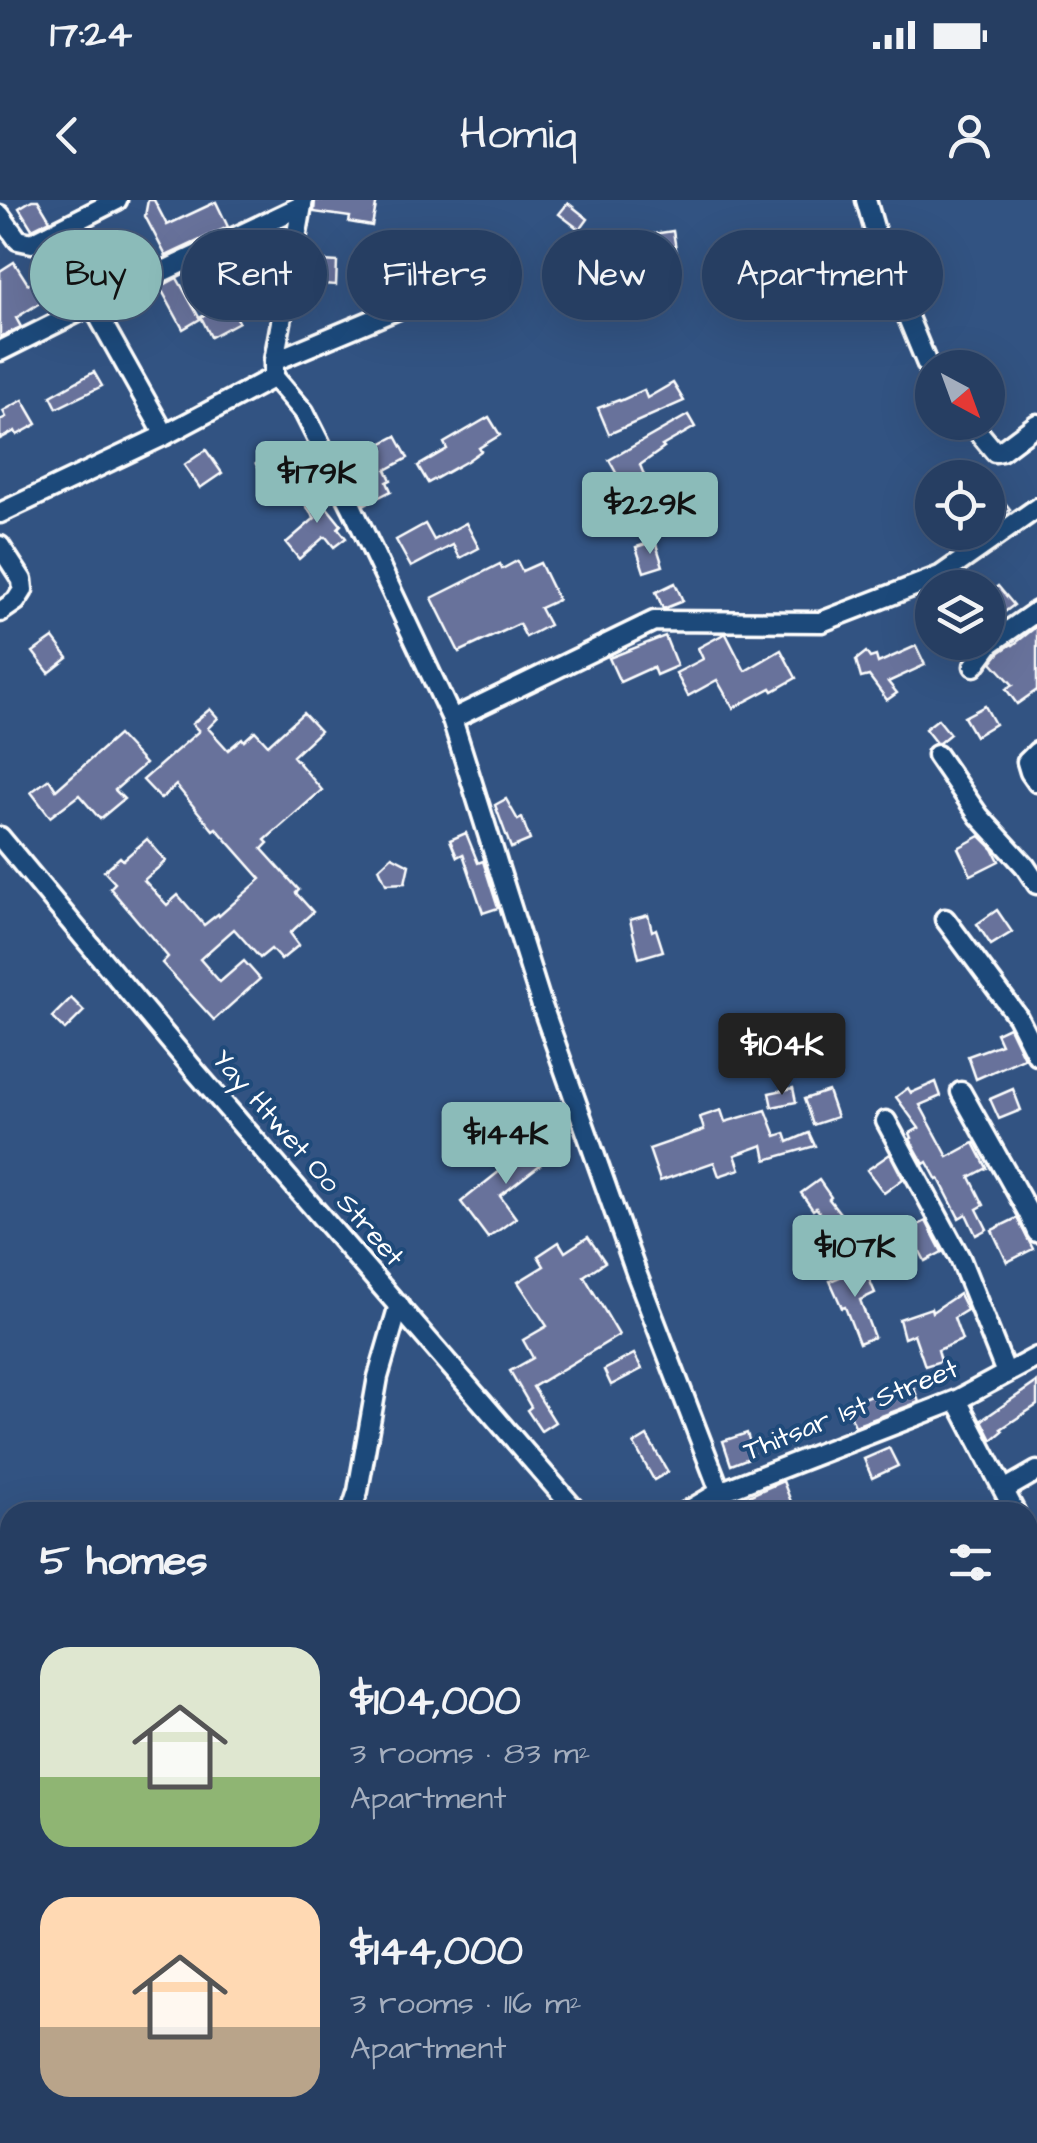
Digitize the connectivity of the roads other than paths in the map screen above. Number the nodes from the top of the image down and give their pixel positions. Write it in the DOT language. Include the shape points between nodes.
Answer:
graph roads {
  1 [pos="117,200"];
  2 [pos="866,200"];
  3 [pos="302,203"];
  4 [pos="0,216"];
  5 [pos="58,230"];
  6 [pos="30,243"];
  7 [pos="162,271"];
  8 [pos="62,320"];
  9 [pos="100,320"];
  10 [pos="377,320"];
  11 [pos="921,350"];
  12 [pos="0,351"];
  13 [pos="274,368"];
  14 [pos="1037,424"];
  15 [pos="165,435"];
  16 [pos="985,440"];
  17 [pos="1037,508"];
  18 [pos="0,513"];
  19 [pos="0,546"];
  20 [pos="1037,611"];
  21 [pos="0,612"];
  22 [pos="974,666"];
  23 [pos="452,719"];
  24 [pos="1037,752"];
  25 [pos="937,755"];
  26 [pos="1037,782"];
  27 [pos="0,837"];
  28 [pos="1037,884"];
  29 [pos="945,919"];
  30 [pos="1037,1006"];
  31 [pos="1017,1016"];
  32 [pos="1037,1055"];
  33 [pos="961,1092"];
  34 [pos="886,1121"];
  35 [pos="1037,1232"];
  36 [pos="399,1305"];
  37 [pos="1037,1357"];
  38 [pos="1006,1373"];
  39 [pos="957,1400"];
  40 [pos="1037,1471"];
  41 [pos="1004,1490"];
  42 [pos="720,1492"];
  43 [pos="354,1502"];
  44 [pos="567,1502"];
  45 [pos="703,1502"];
  46 [pos="724,1502"];
  47 [pos="1009,1502"];
  1 -- 5 [label="street"];
  2 -- 11 [label="street"];
  3 -- 7 [label="street"];
  3 -- 13 [label="street"];
  4 -- 6 [label="street" via="18,240"];
  8 -- 12 [label="street"];
  9 -- 15 [label="street"];
  10 -- 13 [label="street"];
  13 -- 15 [label="street"];
  13 -- 23 [label="street" via="304,412"];
  14 -- 16 [label="street" via="1001,451"];
  15 -- 18 [label="street"];
  17 -- 23 [label="street" via="940,576 820,622 654,621"];
  19 -- 21 [label="street" via="24,590"];
  20 -- 22 [label="street" via="991,643"];
  23 -- 42 [label="street" via="542,1006"];
  24 -- 26 [label="street" via="1027,762"];
  25 -- 28 [label="street"];
  27 -- 36 [label="street, Yay Htwet Oo Street"];
  29 -- 31 [label="street"];
  30 -- 31 [label="street"];
  31 -- 32 [label="street"];
  33 -- 35 [label="street"];
  34 -- 38 [label="street" via="960,1258"];
  36 -- 43 [label="street"];
  36 -- 44 [label="street, Yay Htwet Oo Street"];
  37 -- 38 [label="street, Thitsar 1st Street"];
  38 -- 39 [label="street, Thitsar 1st Street"];
  39 -- 41 [label="street"];
  39 -- 42 [label="street, Thitsar 1st Street"];
  40 -- 41 [label="street"];
  41 -- 47 [label="street"];
  42 -- 45 [label="street, Thitsar 1st Street"];
  42 -- 46 [label="street"];
}
